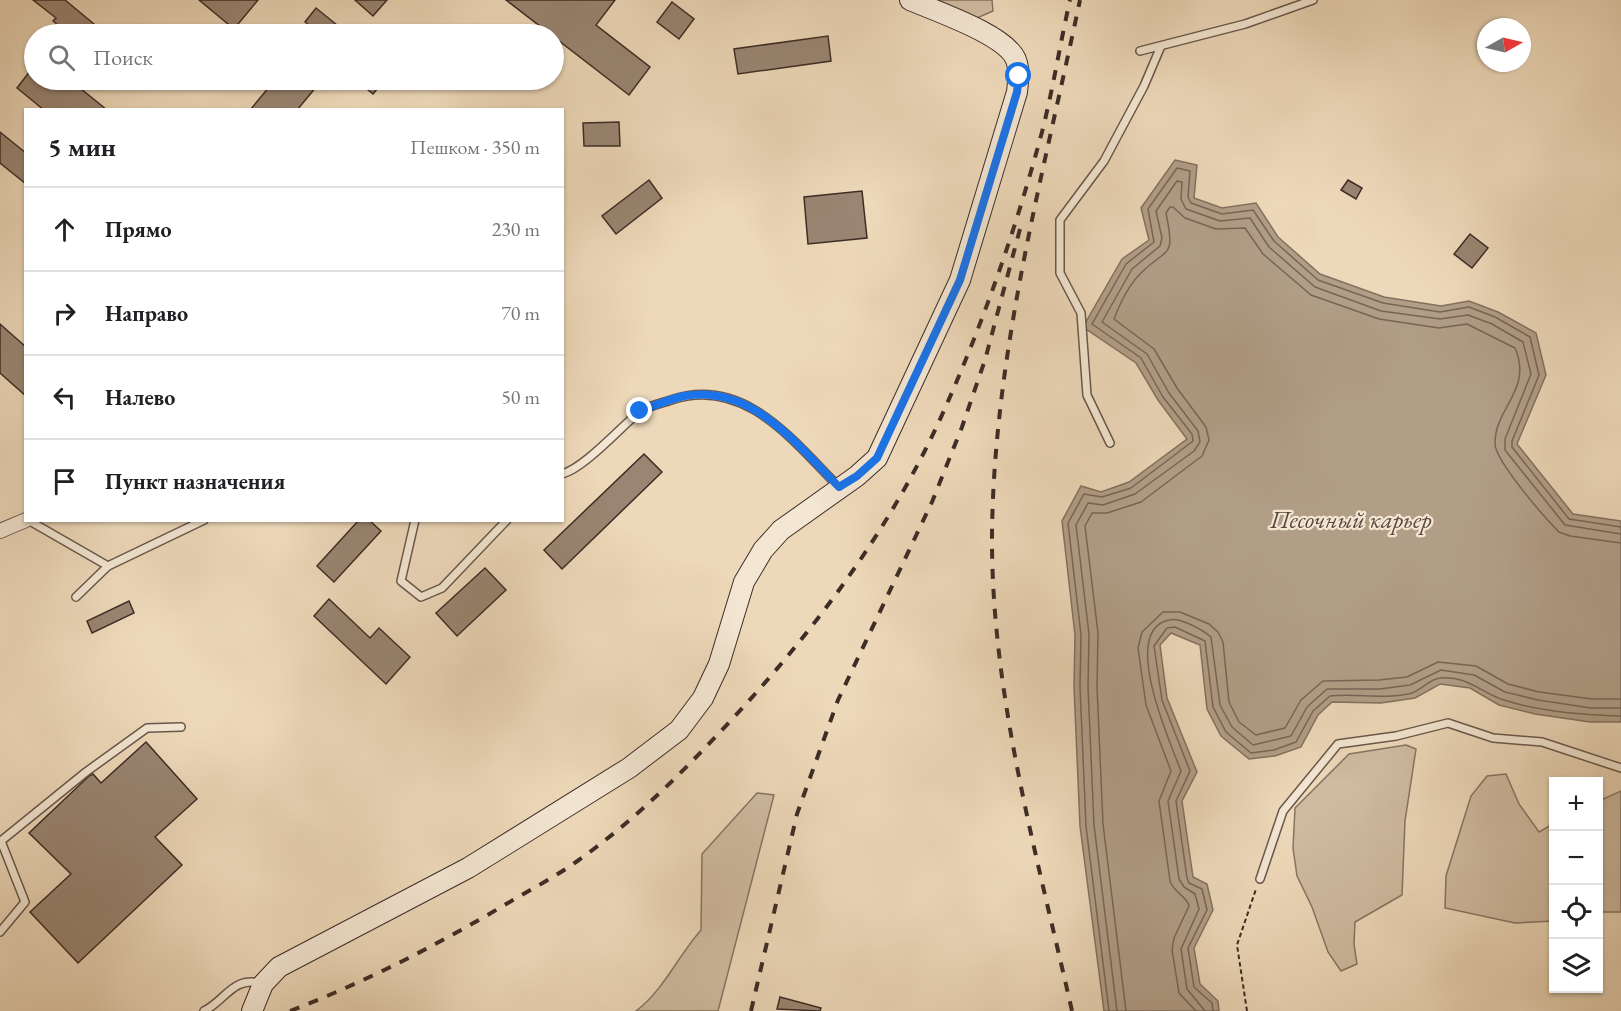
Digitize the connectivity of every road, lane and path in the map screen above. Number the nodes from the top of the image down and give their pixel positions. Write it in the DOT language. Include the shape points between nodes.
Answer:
graph roads {
  1 [pos="910,0"];
  2 [pos="1313,0"];
  3 [pos="1161,46"];
  4 [pos="1140,51"];
  5 [pos="1110,443"];
  6 [pos="564,473"];
  7 [pos="839,487"];
  8 [pos="24,521"];
  9 [pos="31,522"];
  10 [pos="200,522"];
  11 [pos="415,522"];
  12 [pos="505,522"];
  13 [pos="0,531"];
  14 [pos="108,566"];
  15 [pos="76,597"];
  16 [pos="181,727"];
  17 [pos="1621,768"];
  18 [pos="0,841"];
  19 [pos="1260,879"];
  20 [pos="0,932"];
  21 [pos="263,984"];
  22 [pos="204,1011"];
  23 [pos="252,1011"];
  24 [pos="1247,1011"];
  1 -- 7 [label="street" via="1001,42 1016,60 1017,92 960,280 877,458"];
  2 -- 3 [label="lane" via="1245,24"];
  3 -- 4 [label="lane"];
  3 -- 5 [label="lane" via="1104,161 1060,220 1060,273 1081,313 1087,395"];
  6 -- 7 [label="lane" via="640,411 682,396 707,394 735,400 765,414"];
  7 -- 21 [label="street" via="781,530 763,550 744,582 719,664 703,698 679,730 629,768 468,867 279,967"];
  8 -- 13 [label="street"];
  9 -- 14 [label="lane"];
  10 -- 14 [label="lane"];
  11 -- 12 [label="lane" via="400,581 421,597 442,588"];
  14 -- 15 [label="lane"];
  16 -- 18 [label="lane" via="147,728"];
  17 -- 19 [label="lane" via="1542,742 1493,738 1448,723 1396,736 1338,744 1283,811"];
  18 -- 20 [label="lane" via="25,902"];
  19 -- 24 [label="path" via="1236,945"];
  21 -- 22 [label="lane" via="249,981 233,985"];
  21 -- 23 [label="street"];
}
